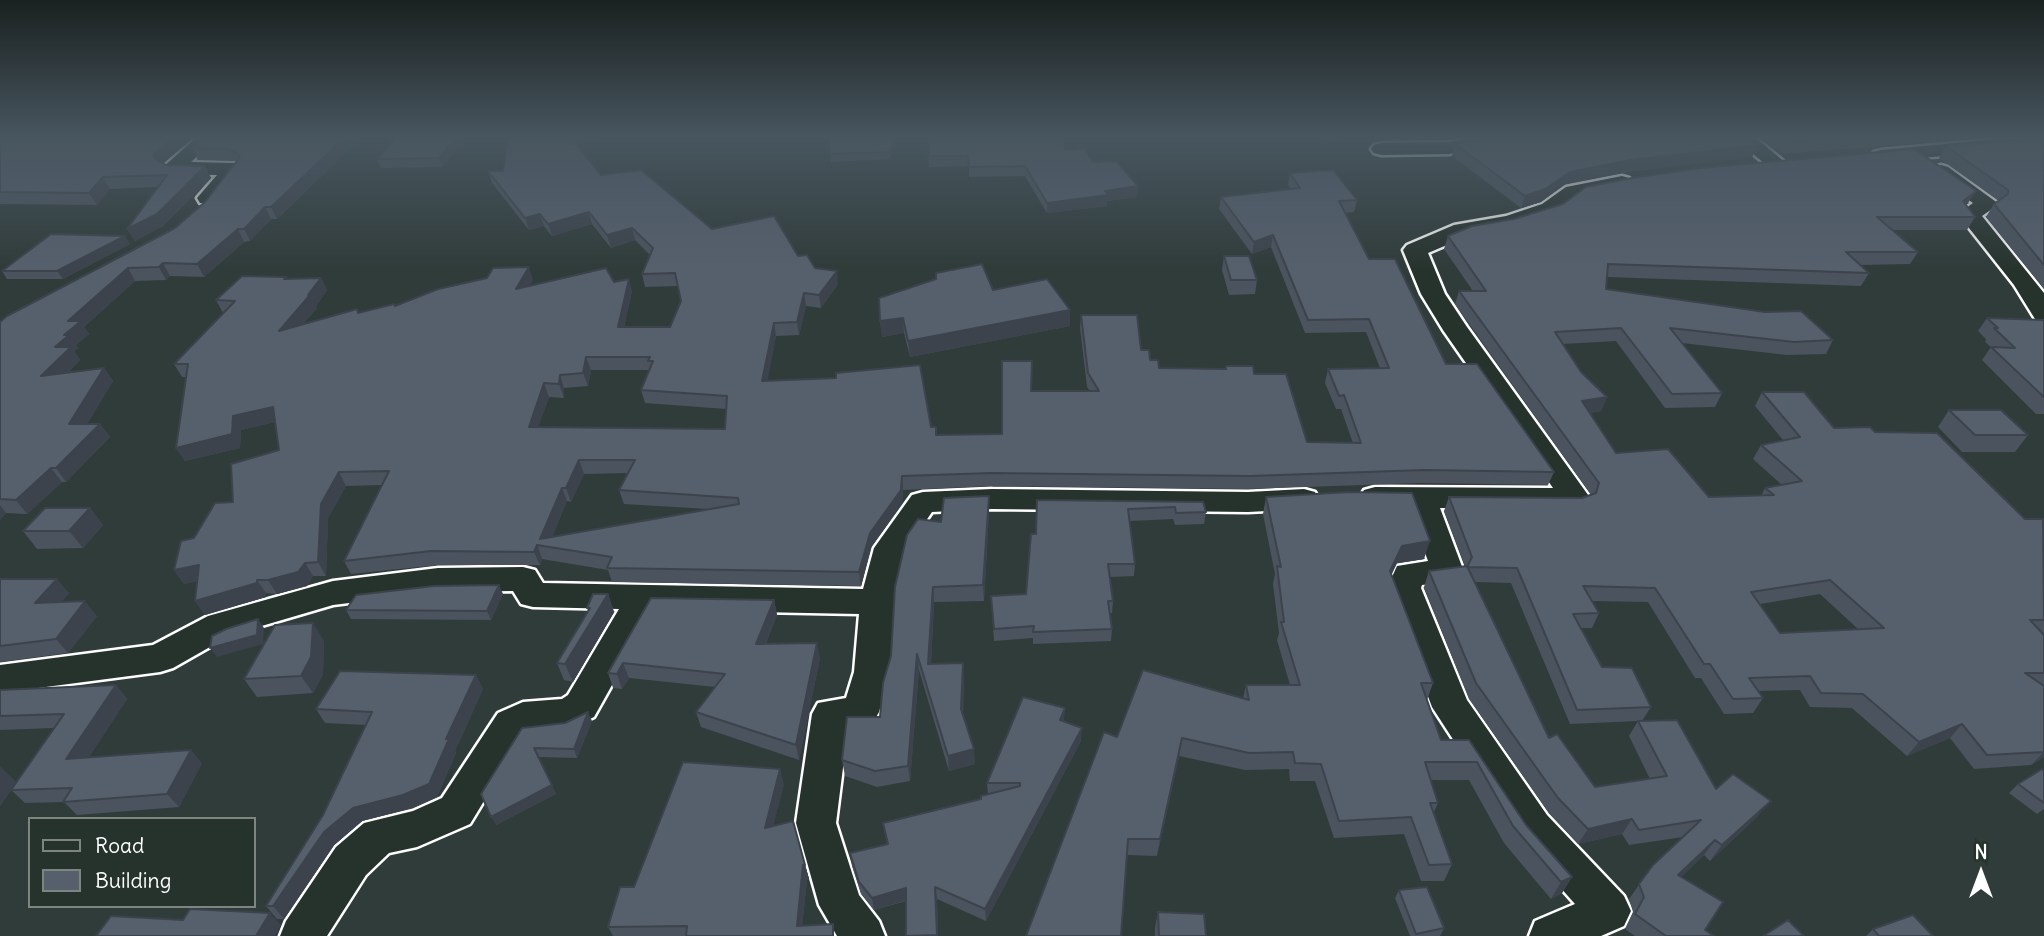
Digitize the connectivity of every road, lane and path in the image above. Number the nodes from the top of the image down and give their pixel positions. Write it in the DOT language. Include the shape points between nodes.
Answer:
graph roads {
  1 [pos="221,183"];
  2 [pos="1625,183"];
  3 [pos="1957,183"];
  4 [pos="191,215"];
  5 [pos="2044,314"];
  6 [pos="1420,496"];
  7 [pos="645,597"];
  8 [pos="877,602"];
  9 [pos="0,679"];
  10 [pos="302,936"];
  11 [pos="863,936"];
  12 [pos="1551,936"];
  1 -- 4 [label="street"];
  2 -- 6 [label="street" via="1574,192 1550,209 1462,230 1415,250 1433,294 1456,330 1576,499"];
  3 -- 5 [label="street" via="1988,204 1969,214 2025,282"];
  6 -- 8 [label="street" via="1248,502 923,502 890,548"];
  6 -- 12 [label="street" via="1448,572 1409,574 1404,588 1451,707 1533,828 1609,911"];
  7 -- 8 [label="street"];
  7 -- 9 [label="street" via="533,595 523,579 438,580 333,593 220,625 160,658"];
  7 -- 10 [label="street" via="581,706 569,713 523,717 512,724 456,811 417,829 378,836 351,860"];
  8 -- 11 [label="street" via="872,672 860,712 831,715 816,822 841,905"];
}
